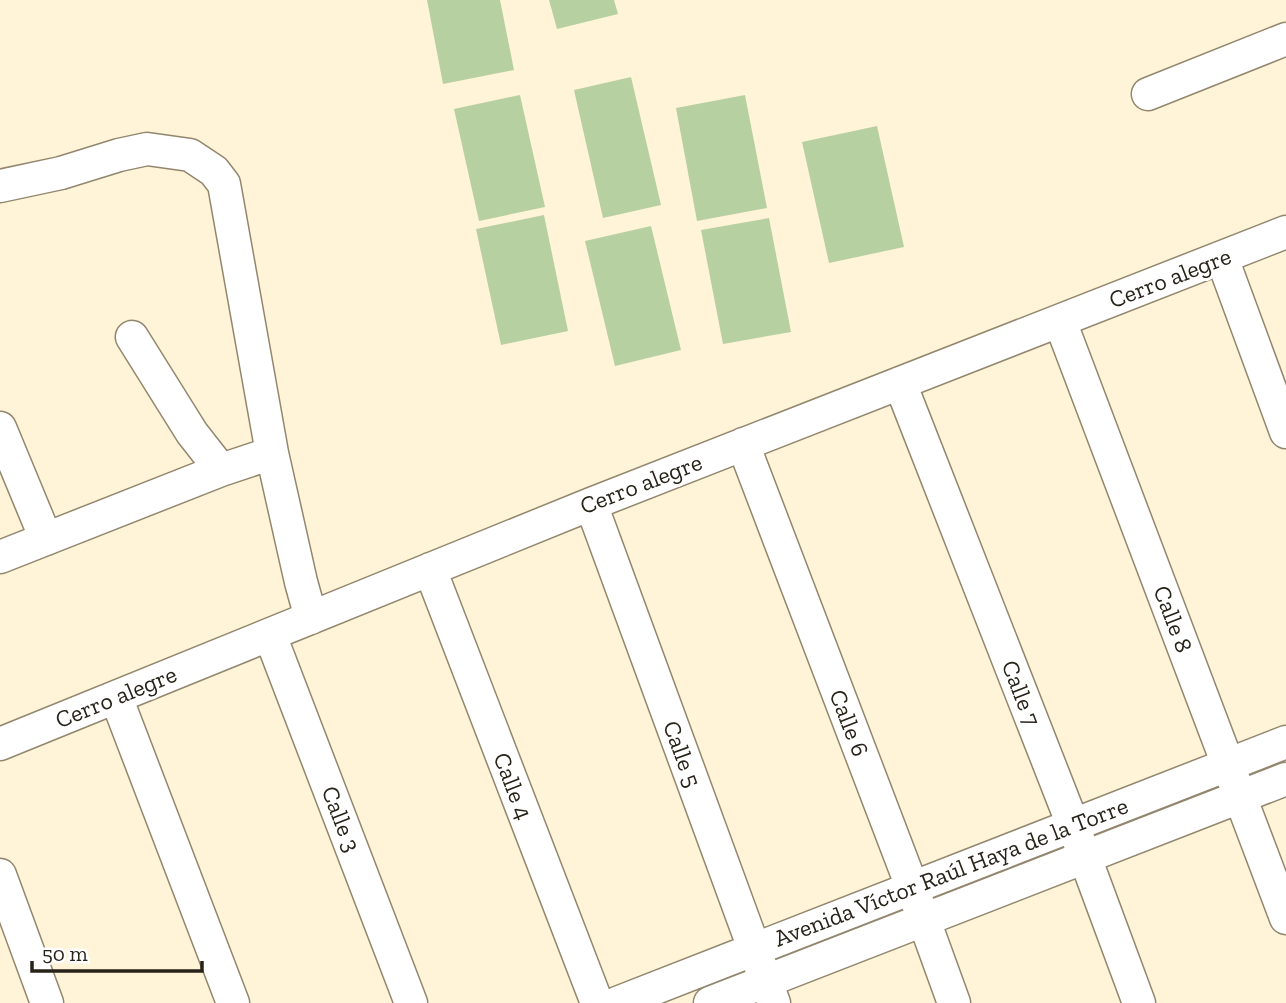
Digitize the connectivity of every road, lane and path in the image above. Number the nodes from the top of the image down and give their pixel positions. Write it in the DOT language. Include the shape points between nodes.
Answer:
graph roads {
  1 [pos="1286,39"];
  2 [pos="1148,93"];
  3 [pos="0,186"];
  4 [pos="1286,232"];
  5 [pos="1222,258"];
  6 [pos="1060,321"];
  7 [pos="132,337"];
  8 [pos="900,383"];
  9 [pos="0,428"];
  10 [pos="1286,432"];
  11 [pos="743,444"];
  12 [pos="272,453"];
  13 [pos="220,470"];
  14 [pos="591,504"];
  15 [pos="46,539"];
  16 [pos="0,556"];
  17 [pos="430,569"];
  18 [pos="311,618"];
  19 [pos="270,635"];
  20 [pos="116,697"];
  21 [pos="1286,742"];
  22 [pos="0,744"];
  23 [pos="1228,765"];
  24 [pos="1286,779"];
  25 [pos="1241,797"];
  26 [pos="1073,825"];
  27 [pos="1084,857"];
  28 [pos="0,875"];
  29 [pos="912,887"];
  30 [pos="1286,918"];
  31 [pos="924,919"];
  32 [pos="754,949"];
  33 [pos="770,992"];
  34 [pos="47,1003"];
  35 [pos="233,1003"];
  36 [pos="411,1003"];
  37 [pos="597,1003"];
  38 [pos="617,1003"];
  39 [pos="710,1003"];
  40 [pos="954,1003"];
  41 [pos="1139,1003"];
  1 -- 2 [label="street"];
  3 -- 12 [label="street" via="147,149 190,155 214,171 224,184"];
  4 -- 5 [label="street, Cerro alegre"];
  5 -- 6 [label="street, Cerro alegre"];
  5 -- 10 [label="street"];
  6 -- 8 [label="street, Cerro alegre"];
  6 -- 23 [label="street, Calle 8"];
  7 -- 13 [label="street"];
  8 -- 11 [label="street, Cerro alegre"];
  8 -- 26 [label="street, Calle 7"];
  9 -- 15 [label="street"];
  11 -- 14 [label="street, Cerro alegre"];
  11 -- 29 [label="street, Calle 6"];
  12 -- 13 [label="street"];
  12 -- 18 [label="street"];
  13 -- 15 [label="street"];
  14 -- 17 [label="street, Cerro alegre"];
  14 -- 32 [label="street, Calle 5"];
  15 -- 16 [label="street"];
  17 -- 18 [label="street, Cerro alegre"];
  17 -- 37 [label="street, Calle 4"];
  18 -- 19 [label="street, Cerro alegre"];
  19 -- 20 [label="street, Cerro alegre"];
  19 -- 36 [label="street, Calle 3"];
  20 -- 22 [label="street, Cerro alegre"];
  20 -- 35 [label="street"];
  21 -- 23 [label="street, Avenida Víctor Raúl Haya de la Torre"];
  23 -- 25 [label="street, Calle 8"];
  23 -- 26 [label="street, Avenida Víctor Raúl Haya de la Torre"];
  24 -- 25 [label="street, Avenida Víctor Raúl Haya de la Torre"];
  25 -- 27 [label="street, Avenida Víctor Raúl Haya de la Torre"];
  25 -- 30 [label="street, Calle 8"];
  26 -- 27 [label="street, Calle 7"];
  26 -- 29 [label="street, Avenida Víctor Raúl Haya de la Torre"];
  27 -- 31 [label="street, Avenida Víctor Raúl Haya de la Torre"];
  27 -- 41 [label="street, Calle 7"];
  28 -- 34 [label="street"];
  29 -- 31 [label="street, Calle 6"];
  29 -- 32 [label="street, Avenida Víctor Raúl Haya de la Torre"];
  31 -- 33 [label="street, Avenida Víctor Raúl Haya de la Torre"];
  31 -- 40 [label="street, Calle 6"];
  32 -- 33 [label="street, Calle 5"];
  32 -- 38 [label="street, Avenida Víctor Raúl Haya de la Torre"];
  33 -- 39 [label="street, Avenida Víctor Raúl Haya de la Torre"];
}
